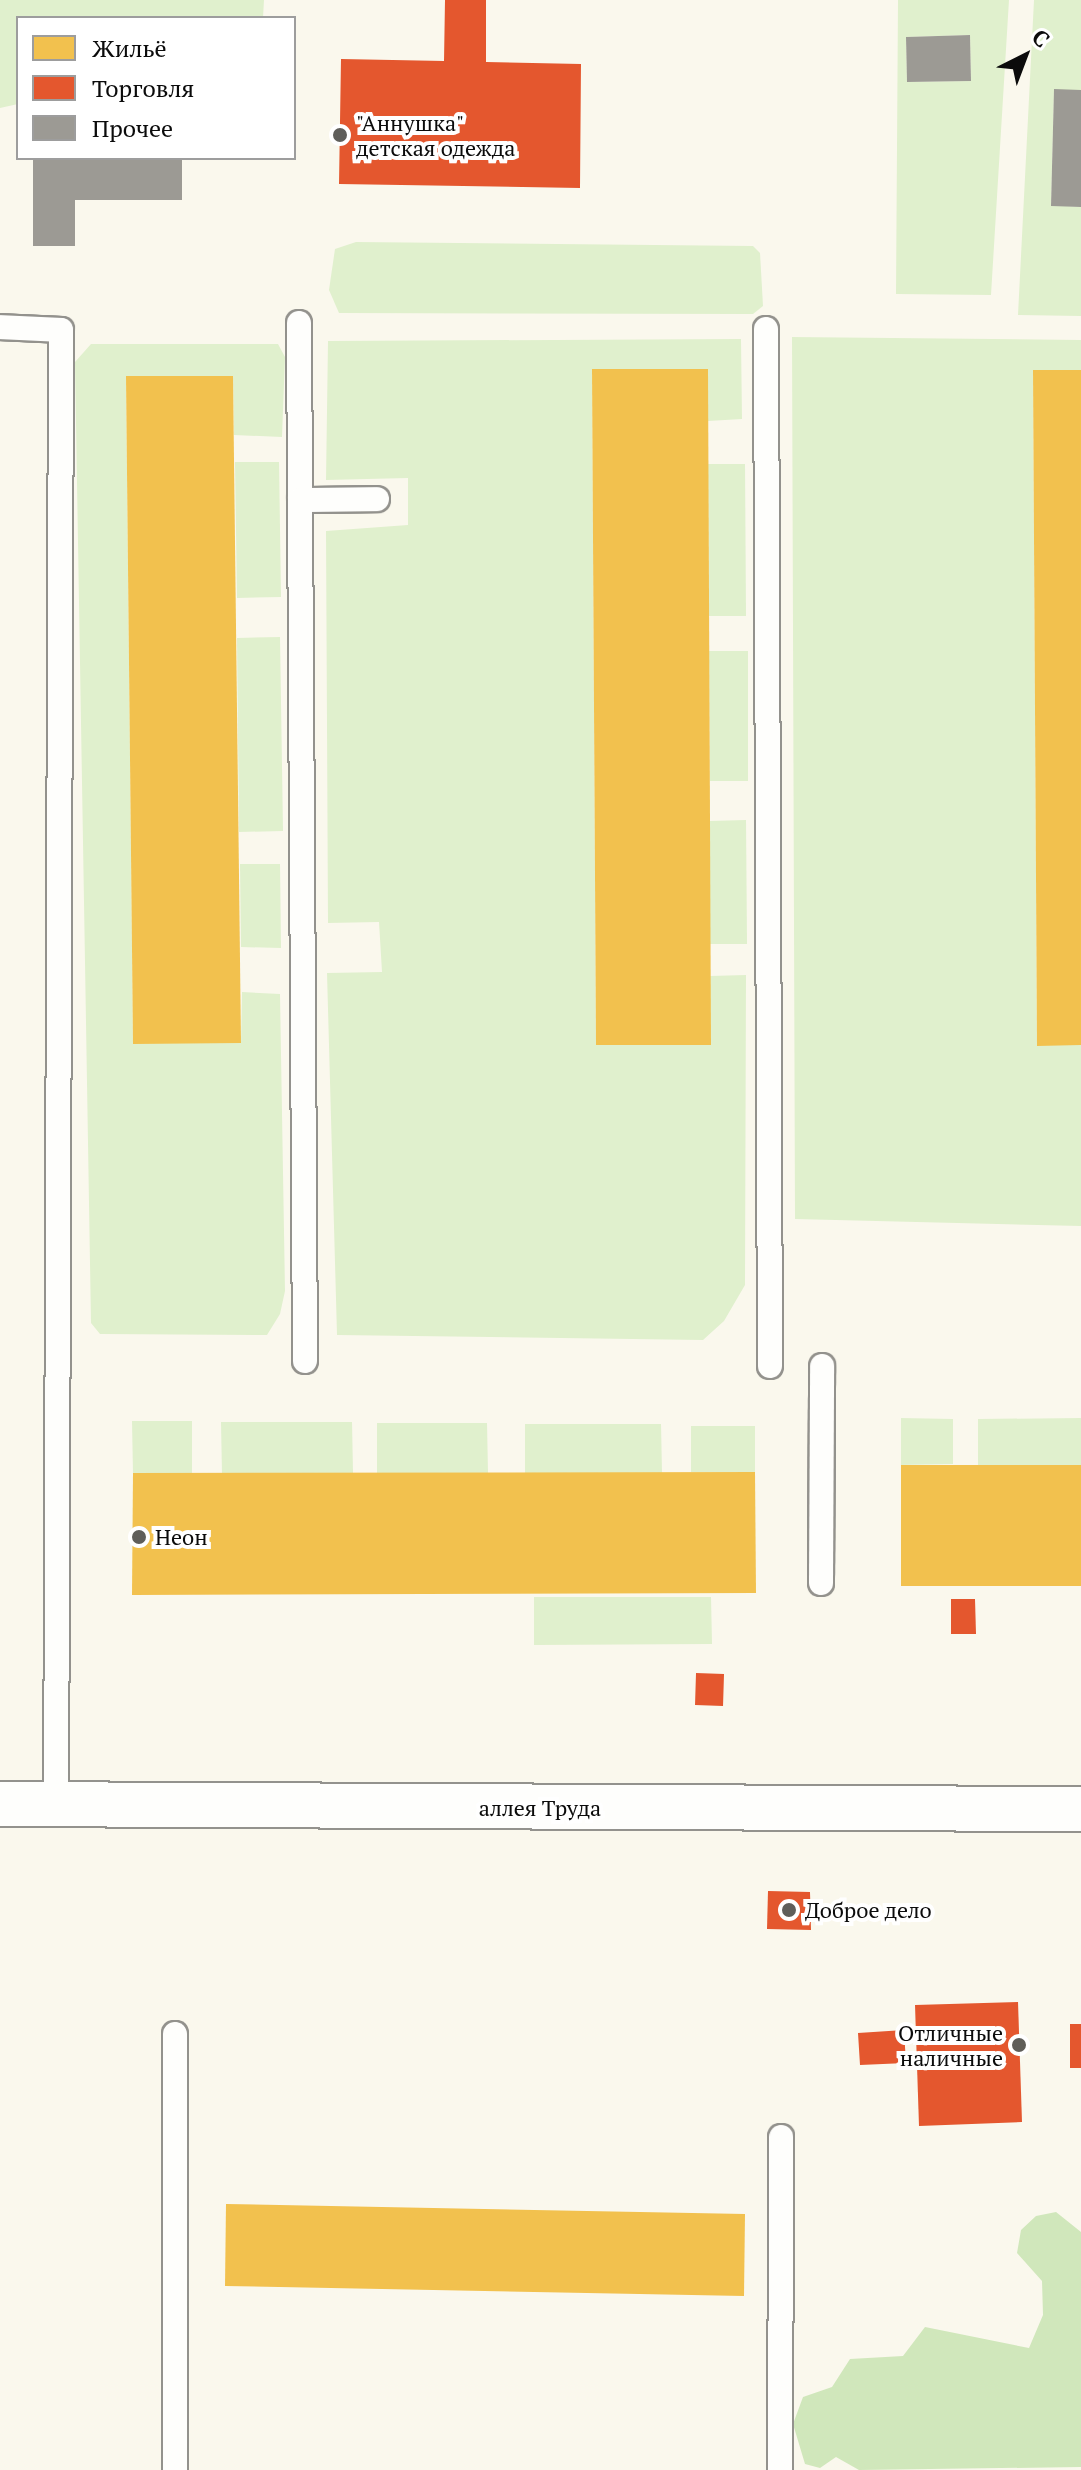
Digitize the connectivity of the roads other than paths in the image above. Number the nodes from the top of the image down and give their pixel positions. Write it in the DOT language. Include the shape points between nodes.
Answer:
graph roads {
  1 [pos="299,323"];
  2 [pos="0,327"];
  3 [pos="766,329"];
  4 [pos="377,499"];
  5 [pos="300,500"];
  6 [pos="305,1361"];
  7 [pos="770,1366"];
  8 [pos="822,1366"];
  9 [pos="821,1583"];
  10 [pos="0,1804"];
  11 [pos="56,1804"];
  12 [pos="1081,1809"];
  13 [pos="175,2034"];
  14 [pos="781,2137"];
  15 [pos="175,2470"];
  16 [pos="780,2470"];
  1 -- 5 [label="lane"];
  2 -- 11 [label="lane" via="61,330"];
  3 -- 7 [label="lane"];
  4 -- 5 [label="lane"];
  5 -- 6 [label="lane"];
  8 -- 9 [label="lane"];
  10 -- 11 [label="street, аллея Труда"];
  11 -- 12 [label="street, аллея Труда"];
  13 -- 15 [label="lane"];
  14 -- 16 [label="lane"];
}
